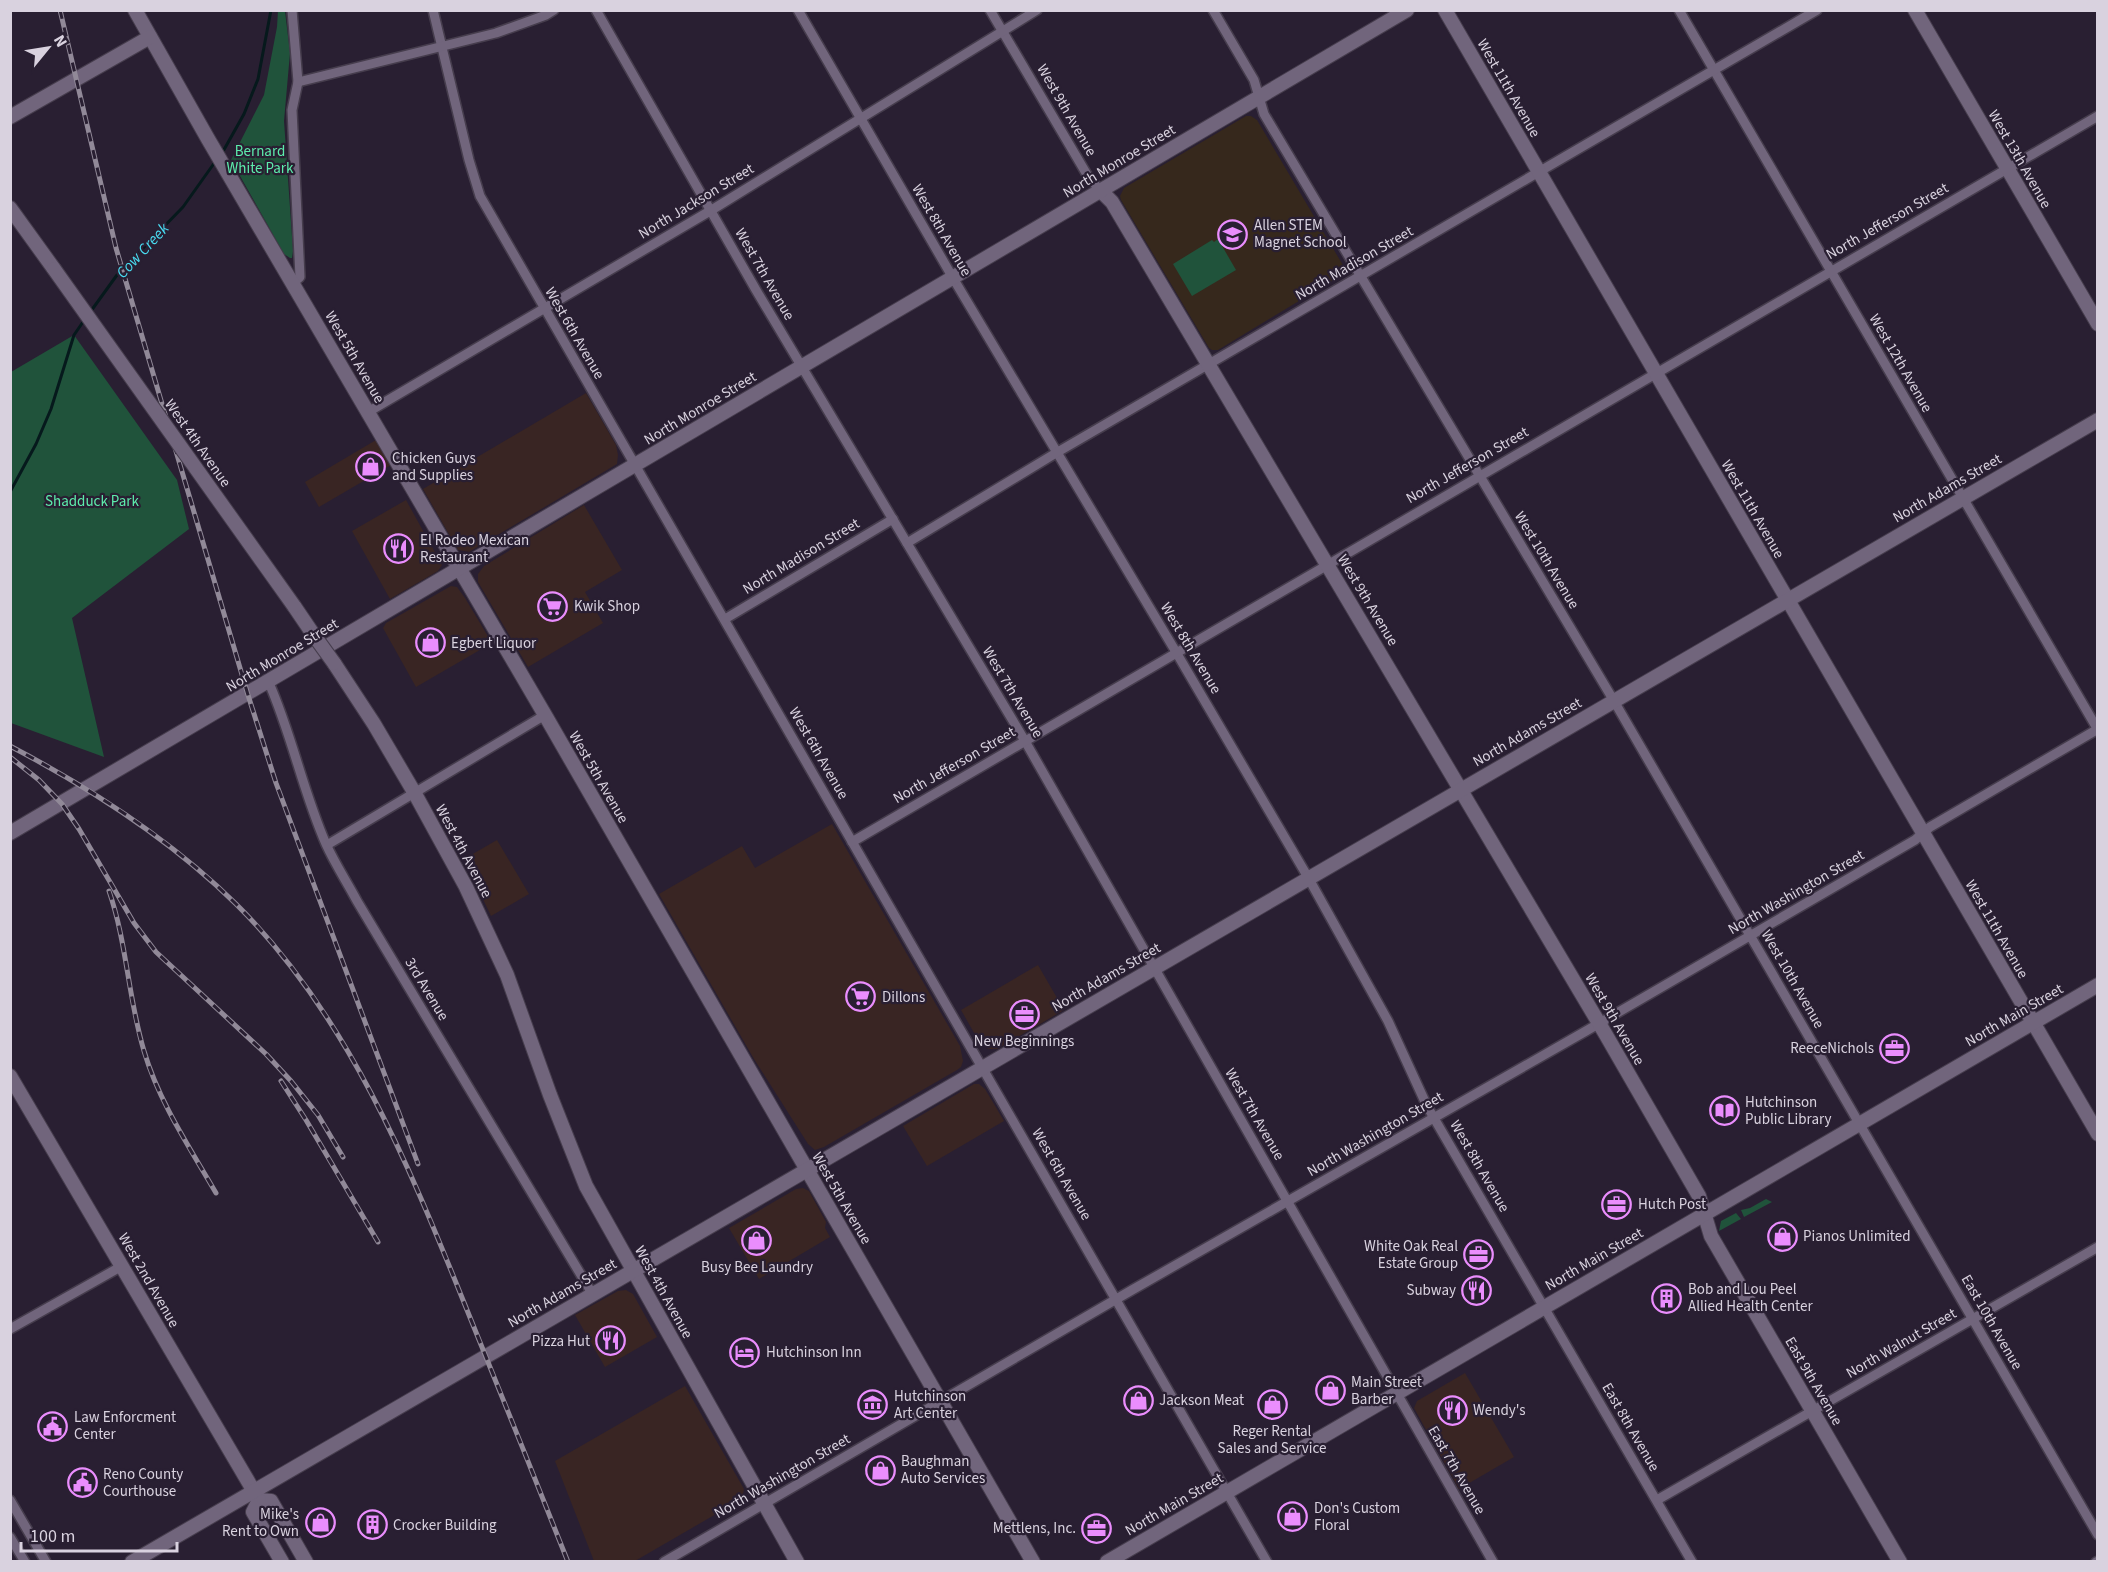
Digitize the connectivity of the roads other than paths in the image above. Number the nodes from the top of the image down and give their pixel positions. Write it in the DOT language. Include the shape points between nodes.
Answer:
graph roads {
  1 [pos="135,10"];
  2 [pos="292,10"];
  3 [pos="433,10"];
  4 [pos="554,10"];
  5 [pos="596,10"];
  6 [pos="798,10"];
  7 [pos="990,10"];
  8 [pos="1037,10"];
  9 [pos="1213,10"];
  10 [pos="1407,10"];
  11 [pos="1445,10"];
  12 [pos="1679,10"];
  13 [pos="1817,10"];
  14 [pos="1915,10"];
  15 [pos="1002,31"];
  16 [pos="150,37"];
  17 [pos="442,45"];
  18 [pos="1714,70"];
  19 [pos="298,82"];
  20 [pos="1259,97"];
  21 [pos="2097,116"];
  22 [pos="10,117"];
  23 [pos="859,118"];
  24 [pos="2007,168"];
  25 [pos="1539,172"];
  26 [pos="1101,191"];
  27 [pos="10,208"];
  28 [pos="710,211"];
  29 [pos="1830,271"];
  30 [pos="1360,276"];
  31 [pos="952,278"];
  32 [pos="293,283"];
  33 [pos="544,309"];
  34 [pos="2097,324"];
  35 [pos="1209,364"];
  36 [pos="802,367"];
  37 [pos="1654,373"];
  38 [pos="368,412"];
  39 [pos="2097,420"];
  40 [pos="1056,453"];
  41 [pos="636,465"];
  42 [pos="1479,475"];
  43 [pos="1963,498"];
  44 [pos="893,519"];
  45 [pos="907,543"];
  46 [pos="1327,564"];
  47 [pos="460,569"];
  48 [pos="1787,601"];
  49 [pos="725,619"];
  50 [pos="1176,652"];
  51 [pos="269,683"];
  52 [pos="1614,700"];
  53 [pos="545,715"];
  54 [pos="2097,729"];
  55 [pos="1025,741"];
  56 [pos="1462,789"];
  57 [pos="414,792"];
  58 [pos="10,833"];
  59 [pos="1923,834"];
  60 [pos="852,842"];
  61 [pos="327,845"];
  62 [pos="1309,879"];
  63 [pos="1751,936"];
  64 [pos="1155,968"];
  65 [pos="2097,986"];
  66 [pos="2033,1023"];
  67 [pos="1599,1024"];
  68 [pos="983,1067"];
  69 [pos="10,1076"];
  70 [pos="1434,1117"];
  71 [pos="1860,1124"];
  72 [pos="2097,1134"];
  73 [pos="806,1170"];
  74 [pos="1287,1201"];
  75 [pos="1704,1214"];
  76 [pos="2097,1247"];
  77 [pos="122,1266"];
  78 [pos="633,1271"];
  79 [pos="593,1295"];
  80 [pos="1117,1299"];
  81 [pos="1545,1307"];
  82 [pos="1973,1318"];
  83 [pos="10,1329"];
  84 [pos="1396,1394"];
  85 [pos="941,1401"];
  86 [pos="1813,1410"];
  87 [pos="1227,1492"];
  88 [pos="256,1495"];
  89 [pos="10,1500"];
  90 [pos="1657,1500"];
  91 [pos="764,1504"];
  92 [pos="2097,1535"];
  93 [pos="10,1536"];
  94 [pos="25,1562"];
  95 [pos="46,1562"];
  96 [pos="132,1562"];
  97 [pos="282,1562"];
  98 [pos="306,1562"];
  99 [pos="664,1562"];
  100 [pos="797,1562"];
  101 [pos="1033,1562"];
  102 [pos="1107,1562"];
  103 [pos="1268,1562"];
  104 [pos="1493,1562"];
  105 [pos="1692,1562"];
  106 [pos="1900,1562"];
  1 -- 16 [label="street, West 5th Avenue"];
  2 -- 19 [label="street"];
  3 -- 17 [label="street, West 6th Avenue"];
  4 -- 17 [label="street" via="496,33"];
  5 -- 28 [label="street, West 7th Avenue"];
  6 -- 23 [label="street, West 8th Avenue"];
  7 -- 15 [label="street, West 9th Avenue"];
  8 -- 15 [label="street, North Jackson Street"];
  9 -- 20 [label="street, West 10th Avenue" via="1254,81"];
  10 -- 20 [label="street, North Monroe Street"];
  11 -- 25 [label="street, West 11th Avenue"];
  12 -- 18 [label="street, West 12th Avenue"];
  13 -- 18 [label="street, North Madison Street"];
  14 -- 24 [label="street, West 13th Avenue"];
  15 -- 23 [label="street, North Jackson Street"];
  15 -- 26 [label="street, West 9th Avenue" via="1089,178"];
  16 -- 22 [label="street"];
  16 -- 32 [label="street, West 5th Avenue"];
  17 -- 19 [label="street"];
  17 -- 33 [label="street, West 6th Avenue" via="480,196"];
  18 -- 25 [label="street, North Madison Street"];
  18 -- 29 [label="street, West 12th Avenue"];
  19 -- 32 [label="street" via="292,110 300,277"];
  20 -- 26 [label="street, North Monroe Street"];
  20 -- 30 [label="street, West 10th Avenue" via="1264,114"];
  21 -- 24 [label="street, North Jefferson Street"];
  23 -- 28 [label="street, North Jackson Street"];
  23 -- 31 [label="street, West 8th Avenue"];
  24 -- 29 [label="street, North Jefferson Street"];
  24 -- 34 [label="street, West 13th Avenue"];
  25 -- 30 [label="street, North Madison Street"];
  25 -- 37 [label="street, West 11th Avenue"];
  26 -- 31 [label="street, North Monroe Street"];
  26 -- 35 [label="street, West 9th Avenue" via="1112,202"];
  27 -- 57 [label="street, West 4th Avenue, bridge" via="314,634"];
  28 -- 33 [label="street, North Jackson Street"];
  28 -- 36 [label="street, West 7th Avenue"];
  29 -- 37 [label="street, North Jefferson Street"];
  29 -- 43 [label="street, West 12th Avenue"];
  30 -- 35 [label="street, North Madison Street"];
  30 -- 42 [label="street, West 10th Avenue"];
  31 -- 36 [label="street, North Monroe Street"];
  31 -- 40 [label="street, West 8th Avenue"];
  32 -- 38 [label="street, West 5th Avenue"];
  33 -- 38 [label="street, North Jackson Street"];
  33 -- 41 [label="street, West 6th Avenue"];
  35 -- 40 [label="street, North Madison Street"];
  35 -- 46 [label="street, West 9th Avenue"];
  36 -- 41 [label="street, North Monroe Street"];
  36 -- 44 [label="street, West 7th Avenue"];
  37 -- 42 [label="street, North Jefferson Street"];
  37 -- 48 [label="street, West 11th Avenue"];
  38 -- 47 [label="street, West 5th Avenue"];
  39 -- 43 [label="street, North Adams Street"];
  40 -- 45 [label="street, North Madison Street"];
  40 -- 50 [label="street, West 8th Avenue"];
  41 -- 47 [label="street, North Monroe Street"];
  41 -- 49 [label="street, West 6th Avenue"];
  42 -- 46 [label="street, North Jefferson Street"];
  42 -- 52 [label="street, West 10th Avenue"];
  43 -- 48 [label="street, North Adams Street"];
  43 -- 54 [label="street, West 12th Avenue"];
  44 -- 45 [label="street, West 7th Avenue"];
  44 -- 49 [label="street, North Madison Street"];
  45 -- 55 [label="street, West 7th Avenue"];
  46 -- 50 [label="street, North Jefferson Street"];
  46 -- 56 [label="street, West 9th Avenue"];
  47 -- 51 [label="street, North Monroe Street"];
  47 -- 53 [label="street, West 5th Avenue"];
  48 -- 52 [label="street, North Adams Street"];
  48 -- 59 [label="street, West 11th Avenue"];
  49 -- 60 [label="street, West 6th Avenue"];
  50 -- 55 [label="street, North Jefferson Street"];
  50 -- 62 [label="street, West 8th Avenue"];
  51 -- 58 [label="street, North Monroe Street"];
  51 -- 61 [label="street, 3rd Avenue"];
  52 -- 56 [label="street, North Adams Street"];
  52 -- 63 [label="street, West 10th Avenue"];
  53 -- 57 [label="street"];
  53 -- 73 [label="street, West 5th Avenue"];
  54 -- 59 [label="street, North Washington Street"];
  55 -- 60 [label="street, North Jefferson Street"];
  55 -- 64 [label="street, West 7th Avenue"];
  56 -- 62 [label="street, North Adams Street"];
  56 -- 67 [label="street, West 9th Avenue"];
  57 -- 61 [label="street"];
  57 -- 78 [label="street, West 4th Avenue" via="466,886 502,965 586,1186"];
  59 -- 63 [label="street, North Washington Street"];
  59 -- 66 [label="street, West 11th Avenue"];
  60 -- 68 [label="street, West 6th Avenue"];
  61 -- 79 [label="street, 3rd Avenue"];
  62 -- 64 [label="street, North Adams Street"];
  62 -- 70 [label="street, West 8th Avenue" via="1389,1021"];
  63 -- 67 [label="street, North Washington Street"];
  63 -- 71 [label="street, West 10th Avenue"];
  64 -- 68 [label="street, North Adams Street"];
  64 -- 74 [label="street, West 7th Avenue"];
  65 -- 66 [label="street, North Main Street"];
  66 -- 71 [label="street, North Main Street"];
  66 -- 72 [label="street, West 11th Avenue"];
  67 -- 70 [label="street, North Washington Street"];
  67 -- 75 [label="street, West 9th Avenue" via="1699,1196"];
  68 -- 73 [label="street, North Adams Street"];
  68 -- 80 [label="street, West 6th Avenue"];
  69 -- 77 [label="street, West 2nd Avenue"];
  70 -- 74 [label="street, North Washington Street"];
  70 -- 81 [label="street, West 8th Avenue"];
  71 -- 75 [label="street, North Main Street"];
  71 -- 82 [label="street, East 10th Avenue"];
  73 -- 78 [label="street, North Adams Street"];
  73 -- 85 [label="street, West 5th Avenue"];
  74 -- 80 [label="street, North Washington Street"];
  74 -- 84 [label="street, West 7th Avenue"];
  75 -- 81 [label="street, North Main Street"];
  75 -- 86 [label="street, East 9th Avenue" via="1712,1238"];
  76 -- 82 [label="street, North Walnut Street"];
  77 -- 83 [label="street"];
  77 -- 88 [label="street, West 2nd Avenue"];
  78 -- 79 [label="street, North Adams Street"];
  78 -- 91 [label="street, West 4th Avenue"];
  79 -- 88 [label="street, North Adams Street"];
  80 -- 85 [label="street, North Washington Street"];
  80 -- 87 [label="street, West 6th Avenue"];
  81 -- 84 [label="street, North Main Street"];
  81 -- 90 [label="street, East 8th Avenue"];
  82 -- 86 [label="street, North Walnut Street"];
  82 -- 92 [label="street, East 10th Avenue"];
  84 -- 87 [label="street, North Main Street"];
  84 -- 104 [label="street, East 7th Avenue"];
  85 -- 91 [label="street, North Washington Street"];
  85 -- 101 [label="street, West 5th Avenue"];
  86 -- 90 [label="street, North Walnut Street"];
  86 -- 106 [label="street, East 9th Avenue"];
  87 -- 102 [label="street, North Main Street"];
  87 -- 103 [label="street, West 6th Avenue"];
  88 -- 96 [label="street, North Adams Street"];
  88 -- 97 [label="street, West 2nd Avenue" via="253,1512"];
  88 -- 98 [label="street, West 2nd Avenue" via="271,1501"];
  89 -- 95 [label="street"];
  90 -- 105 [label="street, East 8th Avenue"];
  91 -- 99 [label="street, North Washington Street"];
  91 -- 100 [label="street, West 4th Avenue"];
  93 -- 94 [label="street"];
}
